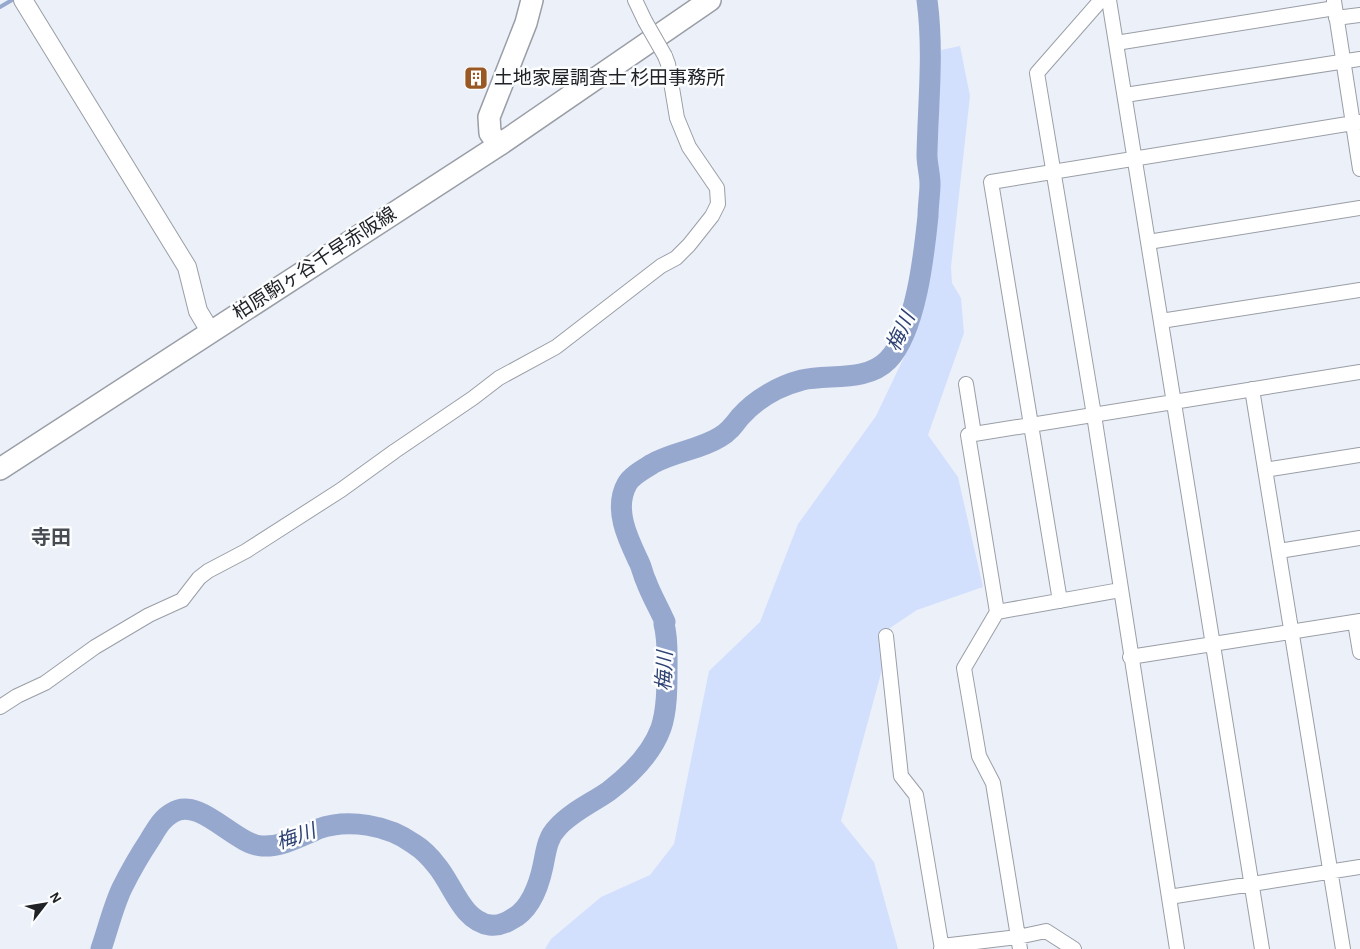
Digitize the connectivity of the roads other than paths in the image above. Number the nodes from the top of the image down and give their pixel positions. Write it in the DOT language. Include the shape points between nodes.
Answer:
graph roads {
  1 [pos="23,0"];
  2 [pos="532,0"];
  3 [pos="635,0"];
  4 [pos="710,0"];
  5 [pos="1101,0"];
  6 [pos="1110,0"];
  7 [pos="1335,9"];
  8 [pos="1360,15"];
  9 [pos="1116,44"];
  10 [pos="1360,59"];
  11 [pos="1343,62"];
  12 [pos="1125,95"];
  13 [pos="1356,123"];
  14 [pos="499,145"];
  15 [pos="1135,159"];
  16 [pos="1360,169"];
  17 [pos="1053,171"];
  18 [pos="1360,208"];
  19 [pos="1148,242"];
  20 [pos="1360,290"];
  21 [pos="1161,321"];
  22 [pos="210,331"];
  23 [pos="1360,372"];
  24 [pos="966,384"];
  25 [pos="1252,390"];
  26 [pos="1174,402"];
  27 [pos="1094,415"];
  28 [pos="1031,425"];
  29 [pos="974,434"];
  30 [pos="1360,455"];
  31 [pos="0,468"];
  32 [pos="1265,470"];
  33 [pos="1360,538"];
  34 [pos="1279,551"];
  35 [pos="1120,590"];
  36 [pos="1060,601"];
  37 [pos="997,612"];
  38 [pos="1358,621"];
  39 [pos="1292,632"];
  40 [pos="886,636"];
  41 [pos="1213,644"];
  42 [pos="1360,652"];
  43 [pos="1130,657"];
  44 [pos="0,707"];
  45 [pos="1360,867"];
  46 [pos="1330,872"];
  47 [pos="1252,884"];
  48 [pos="1169,897"];
  49 [pos="1019,943"];
  50 [pos="942,948"];
  51 [pos="1074,949"];
  52 [pos="1177,949"];
  53 [pos="1262,949"];
  54 [pos="1343,949"];
  1 -- 22 [label="street" via="187,267 198,311"];
  2 -- 14 [label="main road" via="488,117 490,133"];
  3 -- 44 [label="street, bridge" via="668,64 677,118 689,147 717,188 718,204 689,245 556,347 499,378 341,490 246,551 208,571 182,600 149,614 46,683"];
  4 -- 14 [label="main road, 柏原駒ヶ谷千早赤阪線"];
  5 -- 17 [label="street" via="1037,73"];
  6 -- 9 [label="street"];
  7 -- 8 [label="street"];
  7 -- 9 [label="street"];
  7 -- 11 [label="street"];
  9 -- 12 [label="street"];
  10 -- 11 [label="street"];
  11 -- 12 [label="street"];
  11 -- 13 [label="street"];
  12 -- 15 [label="street"];
  13 -- 15 [label="street"];
  13 -- 16 [label="street"];
  14 -- 22 [label="main road, 柏原駒ヶ谷千早赤阪線"];
  15 -- 17 [label="street"];
  15 -- 19 [label="street"];
  17 -- 27 [label="street"];
  17 -- 28 [label="street" via="991,182"];
  18 -- 19 [label="street"];
  19 -- 21 [label="street"];
  20 -- 21 [label="street"];
  21 -- 26 [label="street"];
  22 -- 31 [label="main road, 柏原駒ヶ谷千早赤阪線"];
  23 -- 25 [label="street"];
  24 -- 29 [label="street"];
  25 -- 26 [label="street"];
  25 -- 32 [label="street"];
  26 -- 27 [label="street"];
  26 -- 41 [label="street"];
  27 -- 28 [label="street"];
  27 -- 35 [label="street"];
  28 -- 29 [label="street"];
  28 -- 36 [label="street"];
  29 -- 37 [label="street" via="968,435"];
  30 -- 32 [label="street"];
  32 -- 34 [label="street"];
  33 -- 34 [label="street"];
  34 -- 39 [label="street"];
  35 -- 36 [label="street"];
  35 -- 43 [label="street"];
  36 -- 37 [label="street"];
  37 -- 49 [label="street" via="964,668 979,756 993,782"];
  38 -- 39 [label="street"];
  38 -- 42 [label="street"];
  39 -- 41 [label="street"];
  39 -- 46 [label="street"];
  40 -- 50 [label="street" via="902,776 916,795"];
  41 -- 43 [label="street"];
  41 -- 47 [label="street"];
  43 -- 48 [label="street"];
  45 -- 46 [label="street"];
  46 -- 47 [label="street"];
  46 -- 54 [label="street"];
  47 -- 48 [label="street"];
  47 -- 53 [label="street"];
  48 -- 52 [label="street"];
  49 -- 50 [label="street"];
  49 -- 51 [label="street" via="1046,931"];
}
